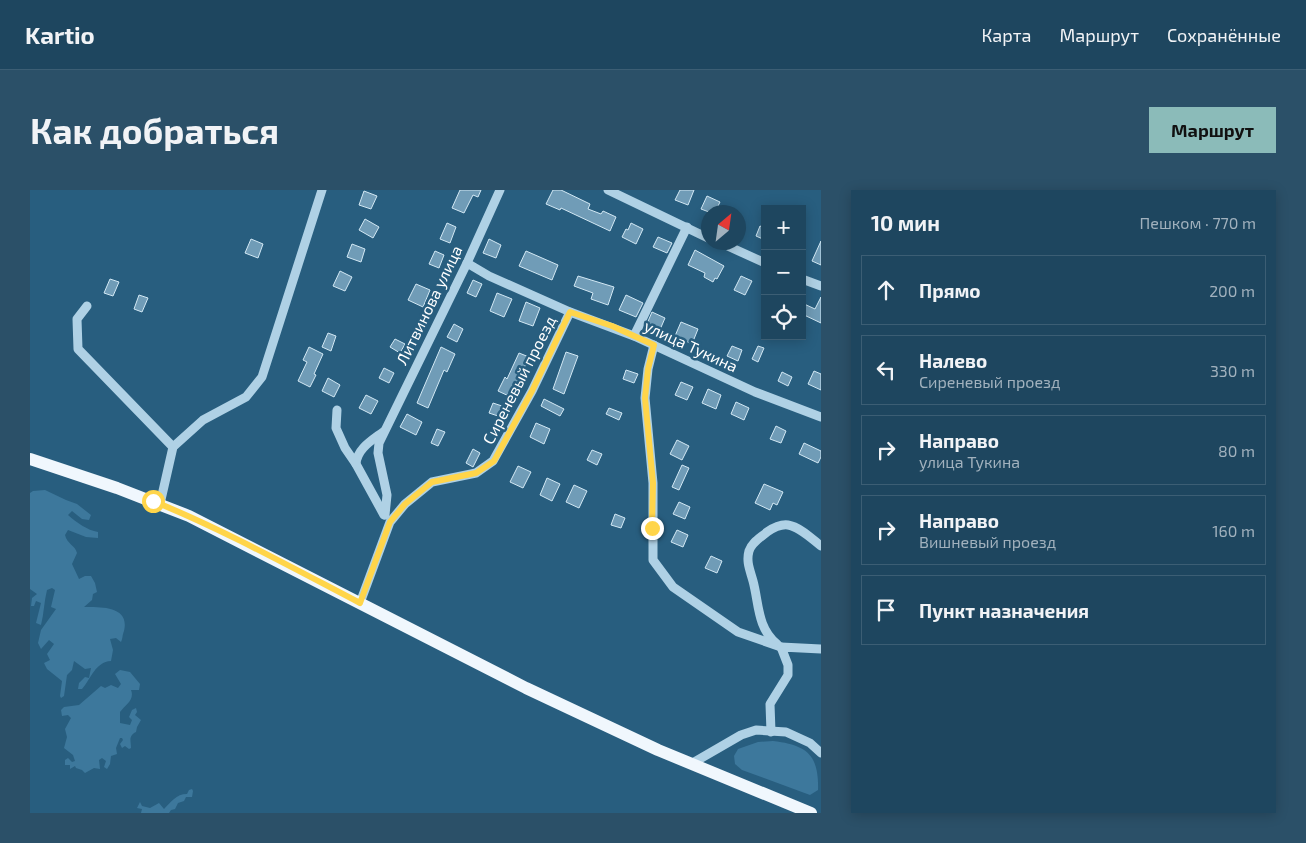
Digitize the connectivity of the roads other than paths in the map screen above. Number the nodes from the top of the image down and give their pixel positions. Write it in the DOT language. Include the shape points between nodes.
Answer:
graph roads {
  1 [pos="322,190"];
  2 [pos="500,190"];
  3 [pos="608,190"];
  4 [pos="687,227"];
  5 [pos="701,234"];
  6 [pos="737,250"];
  7 [pos="761,261"];
  8 [pos="468,263"];
  9 [pos="806,280"];
  10 [pos="821,286"];
  11 [pos="87,306"];
  12 [pos="570,312"];
  13 [pos="634,336"];
  14 [pos="654,345"];
  15 [pos="337,410"];
  16 [pos="821,417"];
  17 [pos="383,432"];
  18 [pos="173,447"];
  19 [pos="30,459"];
  20 [pos="356,464"];
  21 [pos="160,504"];
  22 [pos="385,515"];
  23 [pos="385,535"];
  24 [pos="821,546"];
  25 [pos="360,603"];
  26 [pos="782,647"];
  27 [pos="821,648"];
  28 [pos="771,732"];
  29 [pos="821,753"];
  30 [pos="690,764"];
  31 [pos="811,813"];
  1 -- 18 [label="street" via="262,377 246,397 203,420"];
  2 -- 8 [label="street, Литвинова улица"];
  3 -- 4 [label="street"];
  4 -- 5 [label="street"];
  4 -- 13 [label="street"];
  6 -- 7 [label="street"];
  8 -- 12 [label="street, улица Тукина" via="489,276"];
  8 -- 17 [label="street, Литвинова улица"];
  9 -- 10 [label="street"];
  11 -- 18 [label="street" via="77,319 78,349"];
  12 -- 13 [label="street, улица Тукина"];
  12 -- 23 [label="street, Сиреневый проезд" via="494,461 476,473 432,482 396,513"];
  13 -- 14 [label="street, улица Тукина"];
  14 -- 16 [label="street, улица Тукина" via="755,392"];
  14 -- 26 [label="street" via="645,398 653,483 653,560 673,587 738,632"];
  15 -- 20 [label="street" via="336,428"];
  17 -- 20 [label="street" via="361,450"];
  17 -- 22 [label="street" via="378,453 387,495"];
  18 -- 21 [label="street"];
  19 -- 21 [label="main road"];
  20 -- 22 [label="street"];
  21 -- 25 [label="main road" via="226,533"];
  22 -- 23 [label="street"];
  23 -- 25 [label="street, Сиреневый проезд"];
  24 -- 26 [label="street" via="788,525 775,526 753,542 749,552 748,564 763,626"];
  25 -- 30 [label="main road" via="526,688"];
  26 -- 27 [label="street"];
  26 -- 28 [label="street" via="788,675 770,704"];
  28 -- 29 [label="street" via="786,732 810,743"];
  28 -- 30 [label="street" via="756,730 741,735"];
  30 -- 31 [label="main road"];
}
